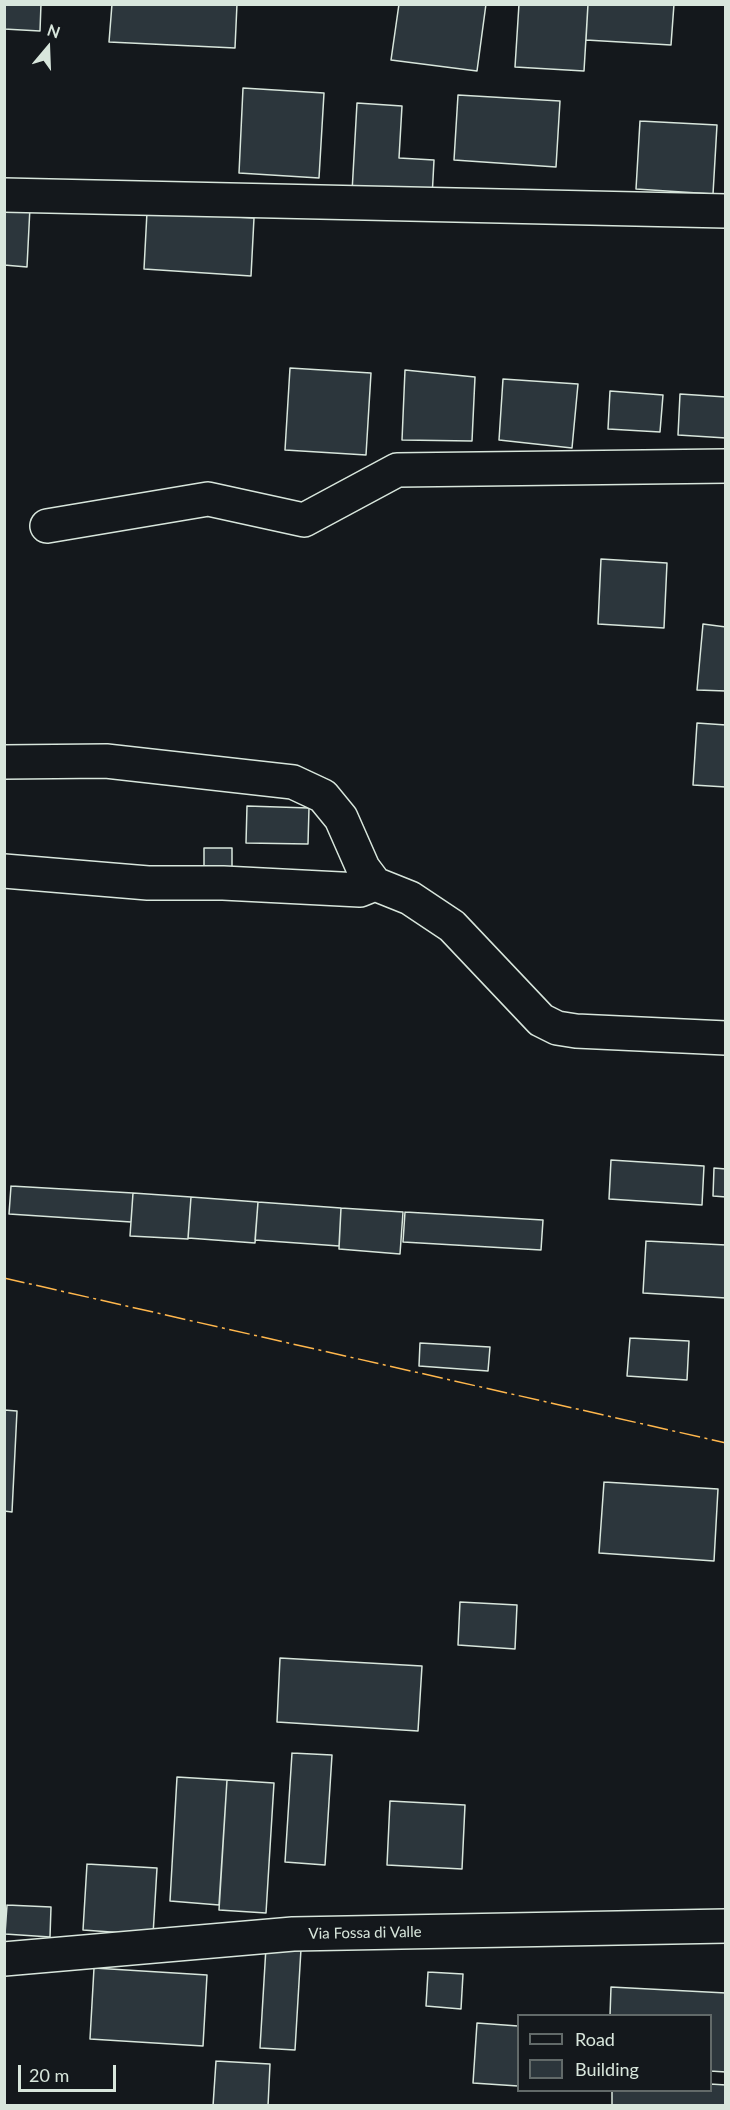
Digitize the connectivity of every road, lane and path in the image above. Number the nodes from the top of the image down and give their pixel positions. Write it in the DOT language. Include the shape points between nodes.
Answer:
graph roads {
  1 [pos="4,195"];
  2 [pos="726,211"];
  3 [pos="726,466"];
  4 [pos="47,526"];
  5 [pos="4,762"];
  6 [pos="4,871"];
  7 [pos="375,884"];
  8 [pos="726,1038"];
  9 [pos="726,1926"];
  10 [pos="4,1959"];
  1 -- 2 [label="street"];
  3 -- 4 [label="street" via="397,470 304,520 208,499"];
  5 -- 7 [label="street" via="106,761 293,782 323,796 341,818 363,868"];
  6 -- 7 [label="street" via="148,883 360,890"];
  7 -- 8 [label="street" via="410,898 452,926 541,1020 557,1028"];
  9 -- 10 [label="street, Via Fossa di Valle" via="293,1934"];
}
